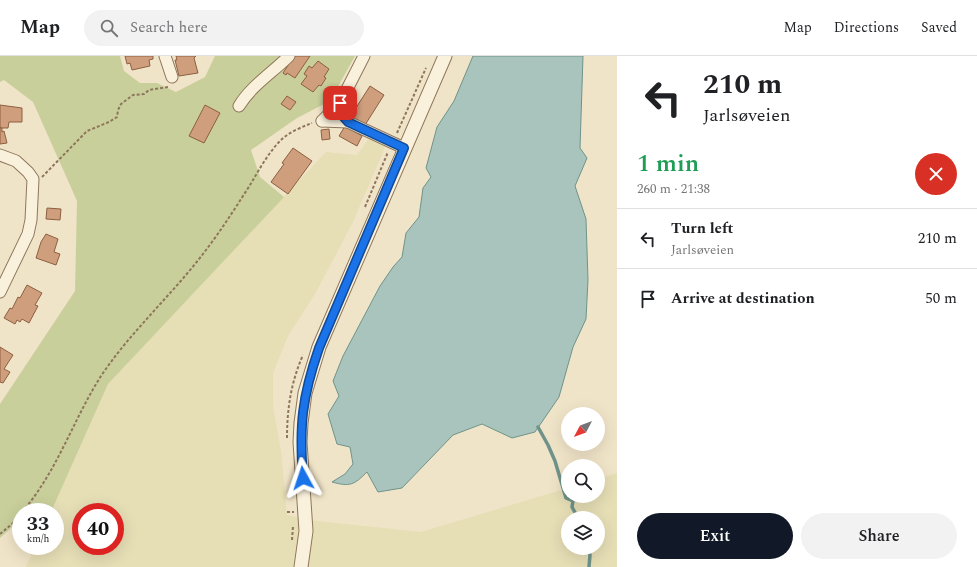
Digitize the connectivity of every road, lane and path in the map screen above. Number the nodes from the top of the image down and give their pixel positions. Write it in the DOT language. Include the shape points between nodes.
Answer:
graph roads {
  1 [pos="165,56"];
  2 [pos="289,56"];
  3 [pos="364,56"];
  4 [pos="445,56"];
  5 [pos="172,77"];
  6 [pos="340,103"];
  7 [pos="238,106"];
  8 [pos="322,121"];
  9 [pos="348,122"];
  10 [pos="404,148"];
  11 [pos="0,155"];
  12 [pos="32,186"];
  13 [pos="0,292"];
  14 [pos="30,503"];
  15 [pos="12,524"];
  16 [pos="0,534"];
  17 [pos="301,567"];
  1 -- 5 [label="street"];
  2 -- 7 [label="street"];
  3 -- 6 [label="street"];
  4 -- 10 [label="street"];
  5 -- 12 [label="path" via="174,82 171,87 149,90 126,100 118,110 117,117 87,131"];
  6 -- 8 [label="street"];
  6 -- 9 [label="street" via="341,114"];
  8 -- 9 [label="street"];
  8 -- 14 [label="path" via="291,133 281,140 266,158 202,256 102,375 47,477"];
  9 -- 10 [label="street"];
  10 -- 17 [label="street" via="319,348 305,393 300,442 306,531"];
  11 -- 12 [label="street" via="16,161 28,172 33,179"];
  12 -- 13 [label="street" via="28,234"];
  15 -- 16 [label="path"];
}
